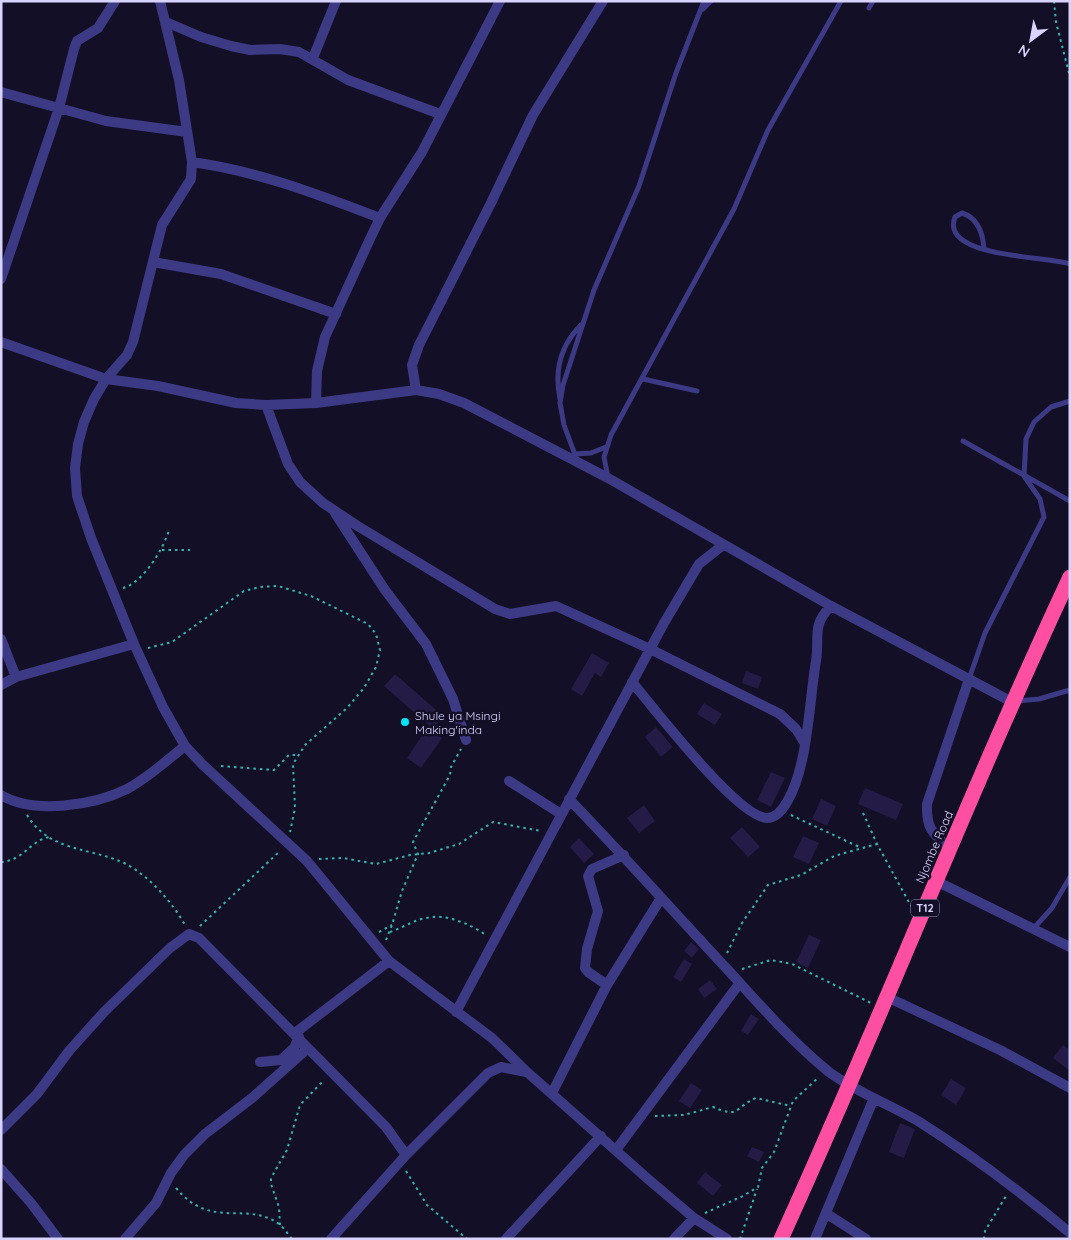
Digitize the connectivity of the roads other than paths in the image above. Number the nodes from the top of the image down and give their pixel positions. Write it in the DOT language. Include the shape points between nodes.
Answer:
graph roads {
  1 [pos="115,1"];
  2 [pos="160,1"];
  3 [pos="336,1"];
  4 [pos="500,1"];
  5 [pos="603,1"];
  6 [pos="704,1"];
  7 [pos="711,1"];
  8 [pos="841,1"];
  9 [pos="873,1"];
  10 [pos="869,8"];
  11 [pos="700,12"];
  12 [pos="166,22"];
  13 [pos="313,58"];
  14 [pos="1,92"];
  15 [pos="59,108"];
  16 [pos="440,114"];
  17 [pos="186,132"];
  18 [pos="192,162"];
  19 [pos="380,218"];
  20 [pos="984,249"];
  21 [pos="153,262"];
  22 [pos="1070,264"];
  23 [pos="1,279"];
  24 [pos="336,314"];
  25 [pos="584,323"];
  26 [pos="1,342"];
  27 [pos="106,379"];
  28 [pos="643,379"];
  29 [pos="416,390"];
  30 [pos="697,391"];
  31 [pos="1070,401"];
  32 [pos="316,403"];
  33 [pos="560,403"];
  34 [pos="266,405"];
  35 [pos="963,442"];
  36 [pos="606,447"];
  37 [pos="576,458"];
  38 [pos="1024,476"];
  39 [pos="608,478"];
  40 [pos="1070,502"];
  41 [pos="332,509"];
  42 [pos="723,545"];
  43 [pos="1070,577"];
  44 [pos="831,606"];
  45 [pos="1,639"];
  46 [pos="135,647"];
  47 [pos="650,649"];
  48 [pos="16,677"];
  49 [pos="969,680"];
  50 [pos="632,682"];
  51 [pos="1,685"];
  52 [pos="1070,690"];
  53 [pos="1012,702"];
  54 [pos="466,740"];
  55 [pos="804,742"];
  56 [pos="185,746"];
  57 [pos="509,781"];
  58 [pos="1,796"];
  59 [pos="569,798"];
  60 [pos="561,814"];
  61 [pos="950,849"];
  62 [pos="624,855"];
  63 [pos="1070,877"];
  64 [pos="936,881"];
  65 [pos="661,898"];
  66 [pos="1032,929"];
  67 [pos="1070,947"];
  68 [pos="389,961"];
  69 [pos="739,984"];
  70 [pos="607,985"];
  71 [pos="885,1003"];
  72 [pos="456,1012"];
  73 [pos="297,1035"];
  74 [pos="308,1048"];
  75 [pos="260,1062"];
  76 [pos="527,1072"];
  77 [pos="849,1085"];
  78 [pos="1070,1088"];
  79 [pos="552,1093"];
  80 [pos="874,1098"];
  81 [pos="1,1130"];
  82 [pos="601,1136"];
  83 [pos="616,1150"];
  84 [pos="406,1155"];
  85 [pos="1,1169"];
  86 [pos="827,1214"];
  87 [pos="694,1218"];
  88 [pos="1070,1233"];
  89 [pos="58,1239"];
  90 [pos="125,1239"];
  91 [pos="331,1239"];
  92 [pos="506,1239"];
  93 [pos="674,1239"];
  94 [pos="727,1239"];
  95 [pos="781,1239"];
  96 [pos="815,1239"];
  97 [pos="866,1239"];
  1 -- 15 [label="street" via="98,28 77,41"];
  2 -- 12 [label="street"];
  3 -- 13 [label="street"];
  4 -- 16 [label="street"];
  5 -- 29 [label="street" via="533,115 418,345 412,365"];
  6 -- 11 [label="lane"];
  7 -- 11 [label="lane"];
  8 -- 28 [label="lane" via="768,130 734,209"];
  9 -- 10 [label="lane"];
  11 -- 25 [label="lane" via="639,186 594,290"];
  12 -- 13 [label="street" via="231,46 280,49"];
  12 -- 17 [label="street"];
  13 -- 16 [label="street" via="348,80"];
  14 -- 15 [label="street"];
  15 -- 17 [label="street" via="106,121"];
  15 -- 23 [label="street"];
  16 -- 19 [label="street" via="422,152"];
  17 -- 18 [label="street"];
  18 -- 19 [label="street" via="230,167 272,179"];
  18 -- 21 [label="street" via="191,179 162,225"];
  19 -- 24 [label="street"];
  20 -- 20 [label="lane" via="954,232 955,217 962,213 977,223 984,236"];
  20 -- 22 [label="lane" via="1001,255"];
  21 -- 24 [label="street" via="221,274"];
  21 -- 27 [label="street" via="133,342 127,355"];
  24 -- 32 [label="street" via="325,337"];
  25 -- 33 [label="lane" via="570,360"];
  25 -- 33 [label="lane" via="563,349 556,382"];
  26 -- 27 [label="street"];
  27 -- 34 [label="street" via="158,386 236,403"];
  27 -- 46 [label="street" via="84,422 78,444 75,468 77,496"];
  28 -- 30 [label="lane"];
  28 -- 36 [label="lane"];
  29 -- 32 [label="street"];
  29 -- 37 [label="street" via="464,403"];
  31 -- 38 [label="lane" via="1051,407 1034,422 1026,438"];
  32 -- 34 [label="street"];
  33 -- 37 [label="lane"];
  34 -- 41 [label="street" via="288,464 300,482"];
  35 -- 38 [label="lane"];
  36 -- 37 [label="lane"];
  36 -- 39 [label="lane" via="604,466"];
  37 -- 39 [label="street"];
  38 -- 40 [label="lane"];
  38 -- 49 [label="lane" via="1040,498 1044,517 985,634"];
  39 -- 42 [label="street"];
  41 -- 47 [label="street" via="495,609 510,614 556,606"];
  41 -- 54 [label="street" via="385,590 426,644 453,699"];
  42 -- 44 [label="street"];
  42 -- 47 [label="street" via="699,564"];
  43 -- 53 [label="highway, Njombe Road / T12"];
  44 -- 49 [label="street"];
  44 -- 55 [label="street" via="821,616 817,629 817,657"];
  45 -- 48 [label="street"];
  46 -- 48 [label="street"];
  46 -- 56 [label="street"];
  47 -- 50 [label="street"];
  47 -- 55 [label="street" via="780,714 792,724"];
  48 -- 51 [label="street"];
  49 -- 53 [label="street"];
  49 -- 61 [label="street" via="927,804 928,825 932,833"];
  50 -- 55 [label="street" via="734,798 767,818 781,810 796,782"];
  50 -- 59 [label="street"];
  52 -- 53 [label="lane" via="1039,699"];
  53 -- 61 [label="highway, Njombe Road / T12"];
  56 -- 58 [label="street" via="135,784 116,793 63,806 24,804"];
  56 -- 68 [label="street" via="307,861"];
  57 -- 60 [label="street"];
  59 -- 60 [label="street"];
  59 -- 62 [label="street"];
  60 -- 72 [label="street"];
  61 -- 64 [label="highway, Njombe Road / T12"];
  62 -- 65 [label="street"];
  62 -- 70 [label="street" via="592,869 588,876 598,911 587,948 586,968"];
  63 -- 66 [label="lane" via="1052,908"];
  64 -- 66 [label="street"];
  64 -- 71 [label="highway, Njombe Road / T12"];
  65 -- 69 [label="street"];
  65 -- 70 [label="street"];
  66 -- 67 [label="street"];
  68 -- 72 [label="street"];
  68 -- 73 [label="street"];
  69 -- 77 [label="street" via="780,1028"];
  69 -- 83 [label="street"];
  70 -- 79 [label="street"];
  71 -- 77 [label="highway, Njombe Road / T12"];
  71 -- 78 [label="street" via="1000,1050"];
  72 -- 76 [label="street" via="492,1038"];
  73 -- 74 [label="street"];
  73 -- 75 [label="street" via="294,1048 281,1060"];
  73 -- 81 [label="street" via="191,934 170,948 104,1012 37,1094"];
  74 -- 84 [label="street" via="386,1127"];
  74 -- 90 [label="street" via="193,1146 171,1174 156,1203"];
  76 -- 79 [label="street"];
  76 -- 84 [label="street" via="494,1068"];
  77 -- 80 [label="street"];
  77 -- 95 [label="highway, Njombe Road / T12"];
  79 -- 82 [label="street"];
  80 -- 86 [label="street"];
  80 -- 88 [label="street" via="943,1137 1013,1185"];
  82 -- 83 [label="street"];
  82 -- 92 [label="street"];
  83 -- 87 [label="street"];
  84 -- 91 [label="street"];
  85 -- 89 [label="street"];
  86 -- 96 [label="street"];
  86 -- 97 [label="street"];
  87 -- 93 [label="street"];
  87 -- 94 [label="street"];
}
